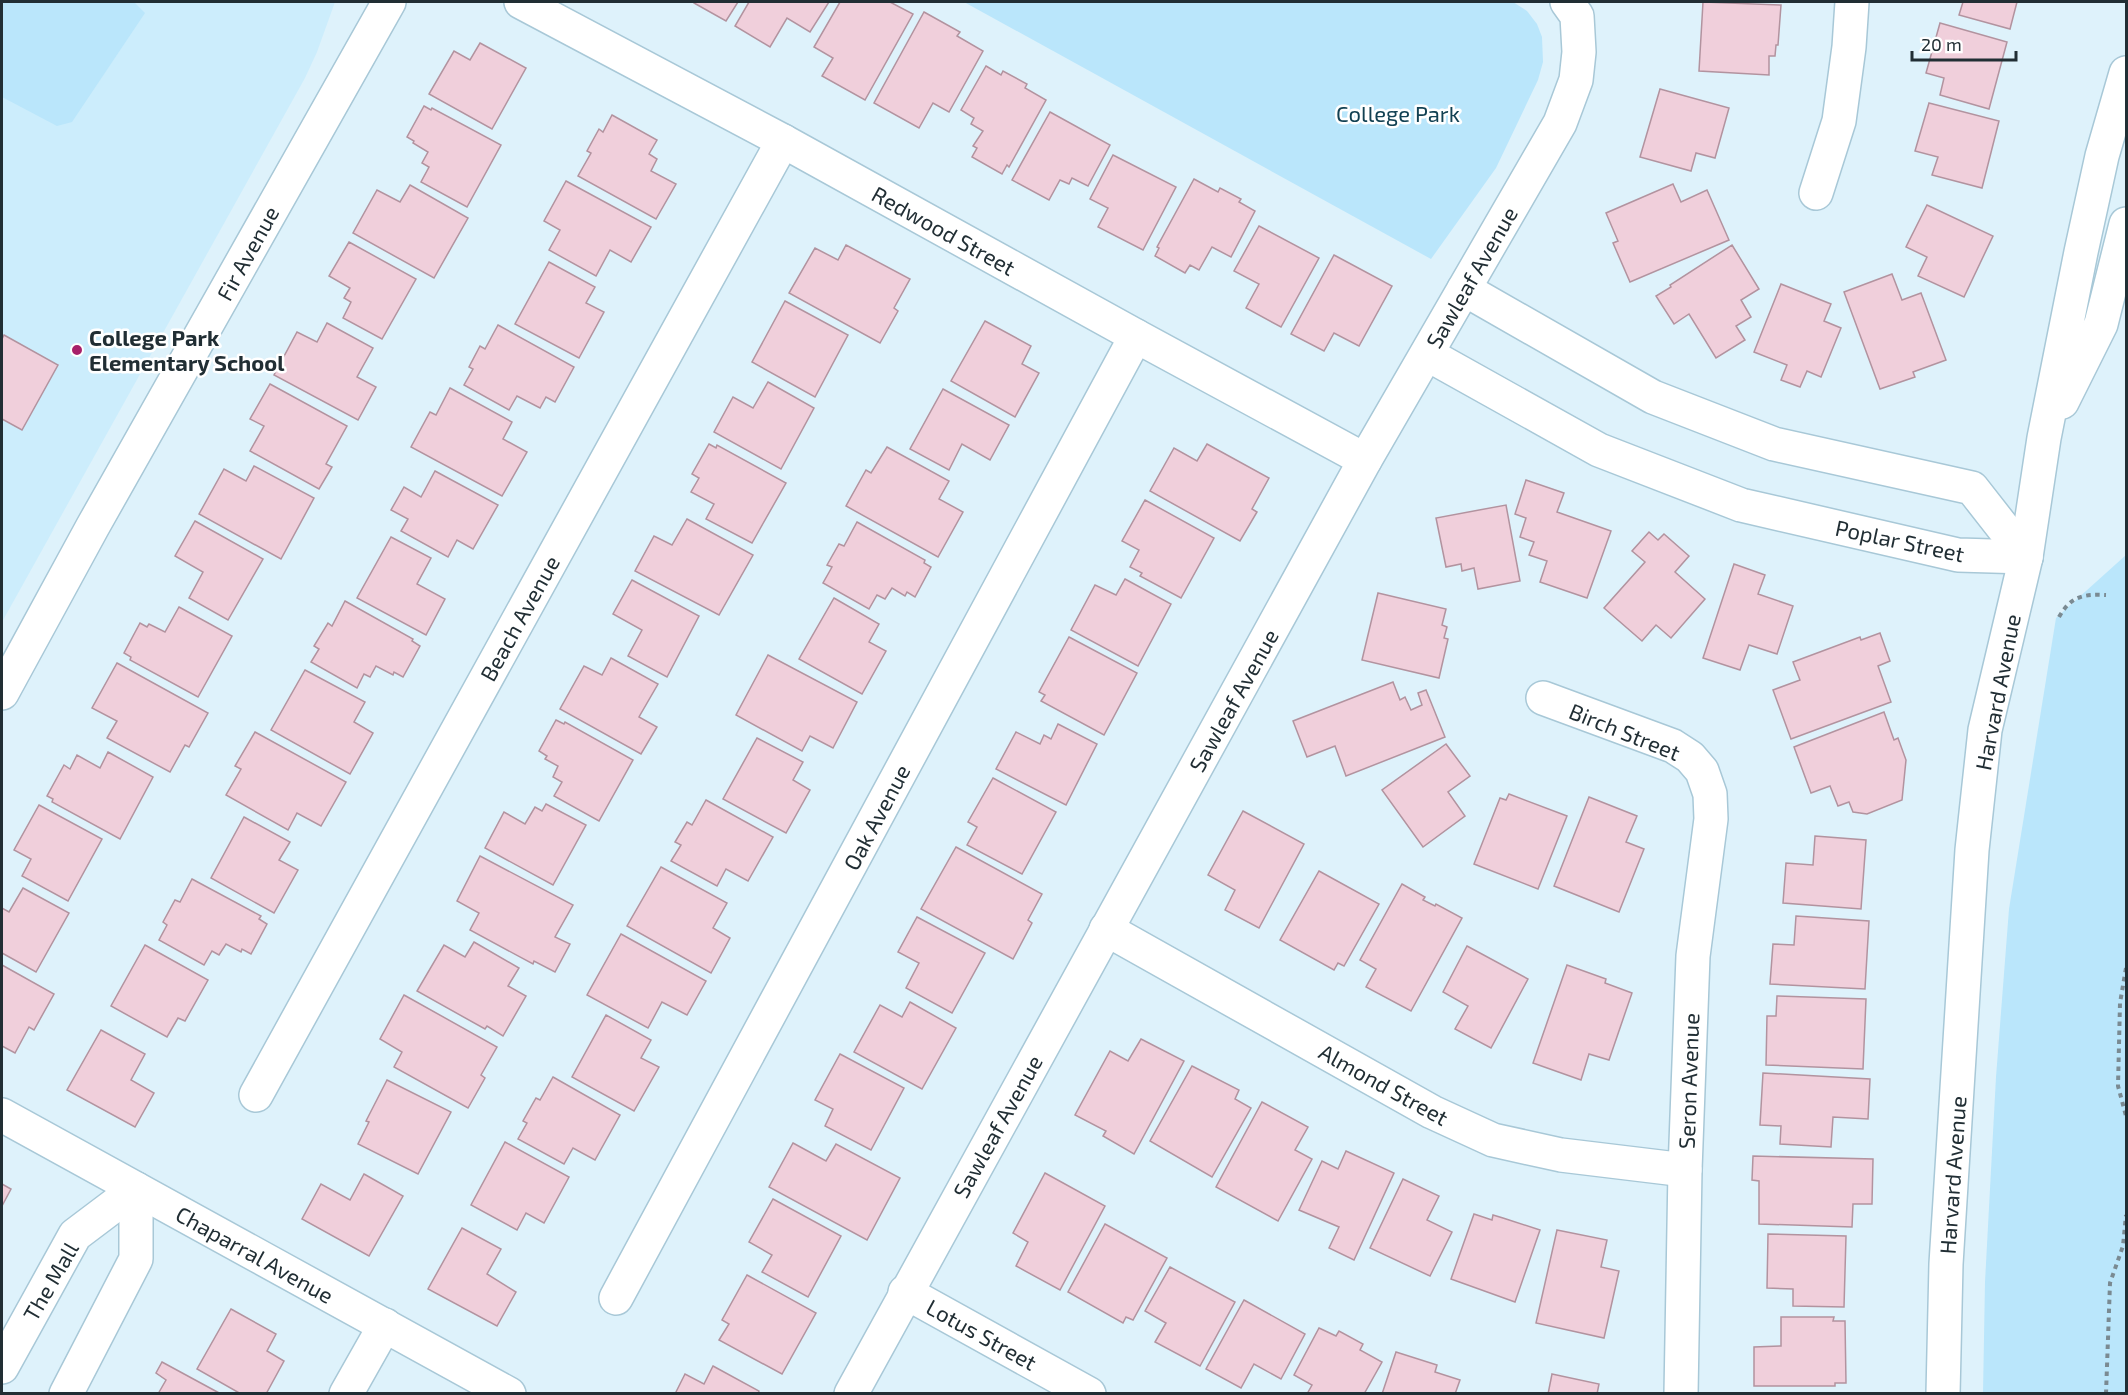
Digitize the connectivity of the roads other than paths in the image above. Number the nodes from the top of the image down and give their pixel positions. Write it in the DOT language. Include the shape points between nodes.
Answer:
graph roads {
  1 [pos="389,2"];
  2 [pos="521,2"];
  3 [pos="1567,2"];
  4 [pos="1852,2"];
  5 [pos="2126,75"];
  6 [pos="783,141"];
  7 [pos="1816,193"];
  8 [pos="2127,224"];
  9 [pos="1464,289"];
  10 [pos="1136,336"];
  11 [pos="1427,354"];
  12 [pos="2044,438"];
  13 [pos="1365,460"];
  14 [pos="2026,557"];
  15 [pos="2,693"];
  16 [pos="1543,698"];
  17 [pos="1702,771"];
  18 [pos="1106,929"];
  19 [pos="256,1095"];
  20 [pos="2,1115"];
  21 [pos="1685,1170"];
  22 [pos="136,1189"];
  23 [pos="905,1292"];
  24 [pos="616,1299"];
  25 [pos="384,1325"];
  26 [pos="2,1367"];
  27 [pos="66,1394"];
  28 [pos="346,1394"];
  29 [pos="509,1394"];
  30 [pos="851,1394"];
  31 [pos="1089,1394"];
  32 [pos="1681,1394"];
  33 [pos="1943,1394"];
  1 -- 15 [label="street, Fir Avenue"];
  2 -- 6 [label="street, Redwood Street"];
  3 -- 9 [label="street, Sawleaf Avenue" via="1577,16 1576,80 1560,123"];
  4 -- 7 [label="street" via="1839,121"];
  5 -- 12 [label="street, Harvard Avenue" via="2102,156"];
  6 -- 10 [label="street, Redwood Street"];
  6 -- 19 [label="street, Beach Avenue"];
  8 -- 12 [label="street" via="2101,324"];
  9 -- 11 [label="street, Sawleaf Avenue"];
  9 -- 14 [label="street" via="1653,397 1774,444 1971,488"];
  10 -- 13 [label="street, Redwood Street"];
  10 -- 24 [label="street, Oak Avenue"];
  11 -- 13 [label="street, Sawleaf Avenue"];
  11 -- 14 [label="street, Poplar Street" via="1599,450 1741,505 1958,555"];
  12 -- 14 [label="street, Harvard Avenue"];
  13 -- 18 [label="street, Sawleaf Avenue"];
  14 -- 33 [label="street, Harvard Avenue" via="1985,730 1973,839 1946,1264"];
  16 -- 17 [label="street, Birch Street" via="1673,746"];
  17 -- 21 [label="street, Seron Avenue" via="1710,794 1711,819 1693,956"];
  18 -- 21 [label="street, Almond Street" via="1432,1112 1493,1140 1561,1155"];
  18 -- 23 [label="street, Sawleaf Avenue"];
  20 -- 22 [label="street, Chaparral Avenue"];
  21 -- 32 [label="street, Seron Avenue"];
  22 -- 25 [label="street, Chaparral Avenue"];
  22 -- 26 [label="street, The Mall" via="75,1235"];
  22 -- 27 [label="street" via="136,1259"];
  23 -- 30 [label="street, Sawleaf Avenue"];
  23 -- 31 [label="street, Lotus Street"];
  25 -- 28 [label="street"];
  25 -- 29 [label="street, Chaparral Avenue"];
}
